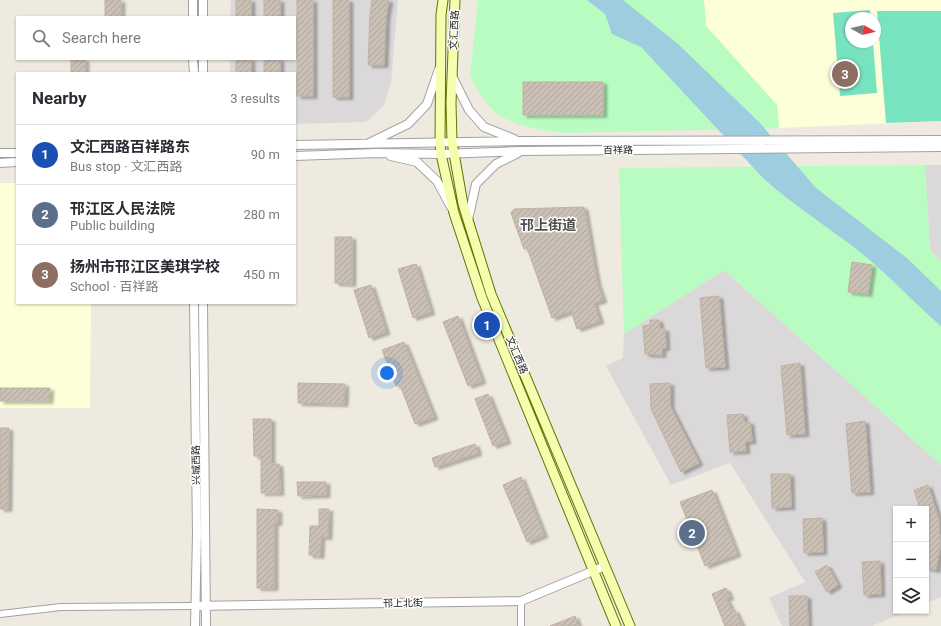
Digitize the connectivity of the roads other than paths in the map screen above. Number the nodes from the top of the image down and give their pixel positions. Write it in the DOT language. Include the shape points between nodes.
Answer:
graph roads {
  1 [pos="193,0"];
  2 [pos="204,0"];
  3 [pos="443,0"];
  4 [pos="455,0"];
  5 [pos="193,16"];
  6 [pos="203,16"];
  7 [pos="193,60"];
  8 [pos="203,60"];
  9 [pos="440,66"];
  10 [pos="194,72"];
  11 [pos="203,72"];
  12 [pos="452,76"];
  13 [pos="941,140"];
  14 [pos="519,141"];
  15 [pos="452,142"];
  16 [pos="440,143"];
  17 [pos="367,144"];
  18 [pos="296,145"];
  19 [pos="941,147"];
  20 [pos="520,151"];
  21 [pos="16,153"];
  22 [pos="377,153"];
  23 [pos="453,153"];
  24 [pos="0,154"];
  25 [pos="441,154"];
  26 [pos="296,156"];
  27 [pos="16,162"];
  28 [pos="0,163"];
  29 [pos="454,212"];
  30 [pos="468,220"];
  31 [pos="194,304"];
  32 [pos="203,304"];
  33 [pos="605,566"];
  34 [pos="593,572"];
  35 [pos="521,602"];
  36 [pos="194,606"];
  37 [pos="206,606"];
  38 [pos="0,614"];
  39 [pos="194,626"];
  40 [pos="206,626"];
  41 [pos="521,626"];
  42 [pos="616,626"];
  43 [pos="630,626"];
  1 -- 5 [label="street"];
  2 -- 6 [label="street"];
  3 -- 9 [label="main road, 文汇西路"];
  4 -- 12 [label="main road, 文汇西路"];
  7 -- 10 [label="street"];
  8 -- 11 [label="street"];
  9 -- 16 [label="main road, 文汇西路"];
  9 -- 17 [label="street" via="427,104 408,124"];
  12 -- 14 [label="street" via="469,110 484,127"];
  12 -- 15 [label="main road, 文汇西路"];
  13 -- 14 [label="street, 百祥路"];
  14 -- 15 [label="street, 百祥路"];
  15 -- 16 [label="street, 百祥路"];
  15 -- 23 [label="main road, 文汇西路"];
  16 -- 17 [label="street, 百祥路"];
  16 -- 25 [label="main road, 文汇西路"];
  17 -- 18 [label="street, 百祥路"];
  19 -- 20 [label="street, 百祥路"];
  20 -- 23 [label="street, 百祥路"];
  20 -- 30 [label="street" via="496,164 476,184"];
  21 -- 24 [label="street"];
  22 -- 25 [label="street, 百祥路"];
  22 -- 26 [label="street, 百祥路"];
  22 -- 29 [label="street" via="416,162 437,181"];
  23 -- 25 [label="street, 百祥路"];
  23 -- 30 [label="main road, 文汇西路"];
  25 -- 29 [label="main road, 文汇西路"];
  27 -- 28 [label="street"];
  29 -- 34 [label="main road, 文汇西路" via="482,298"];
  30 -- 33 [label="main road, 文汇西路" via="491,294"];
  31 -- 36 [label="street, 兴城西路" via="197,534"];
  32 -- 37 [label="street, 兴城西路"];
  33 -- 34 [label="street, 邗上北街"];
  33 -- 43 [label="main road, 文汇西路"];
  34 -- 35 [label="street, 邗上北街"];
  34 -- 42 [label="main road, 文汇西路"];
  35 -- 37 [label="street, 邗上北街"];
  35 -- 41 [label="street"];
  36 -- 37 [label="street, 邗上北街"];
  36 -- 38 [label="street" via="60,606"];
  36 -- 39 [label="street, 兴城西路"];
  37 -- 40 [label="street, 兴城西路"];
}
